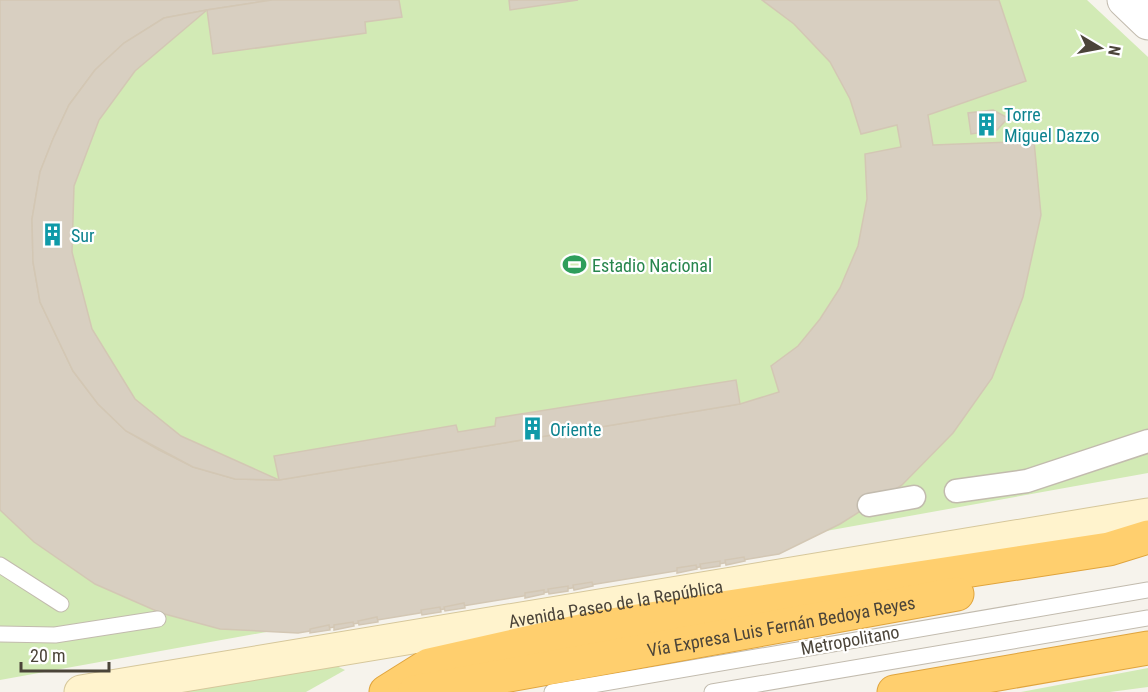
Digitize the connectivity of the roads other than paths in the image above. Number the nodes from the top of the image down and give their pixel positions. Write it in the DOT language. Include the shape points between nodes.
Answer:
graph roads {
  1 [pos="1124,0"];
  2 [pos="1148,23"];
  3 [pos="1148,441"];
  4 [pos="956,491"];
  5 [pos="914,497"];
  6 [pos="869,506"];
  7 [pos="1148,515"];
  8 [pos="1148,537"];
  9 [pos="1148,559"];
  10 [pos="0,565"];
  11 [pos="1148,590"];
  12 [pos="61,604"];
  13 [pos="1148,618"];
  14 [pos="158,619"];
  15 [pos="0,634"];
  16 [pos="1148,648"];
  17 [pos="81,692"];
  18 [pos="386,692"];
  19 [pos="415,692"];
  20 [pos="552,692"];
  21 [pos="712,692"];
  22 [pos="894,692"];
  1 -- 2 [label="street"];
  3 -- 4 [label="street" via="1026,481"];
  5 -- 6 [label="street"];
  7 -- 17 [label="main road, Avenida Paseo de la República"];
  8 -- 18 [label="highway" via="1109,549 598,627 429,665"];
  9 -- 19 [label="highway, Vía Expresa Luis Fernán Bedoya Reyes"];
  10 -- 12 [label="lane"];
  11 -- 20 [label="lane, Metropolitano"];
  13 -- 21 [label="lane, Metropolitano"];
  14 -- 15 [label="lane" via="55,635"];
  16 -- 22 [label="highway"];
}
